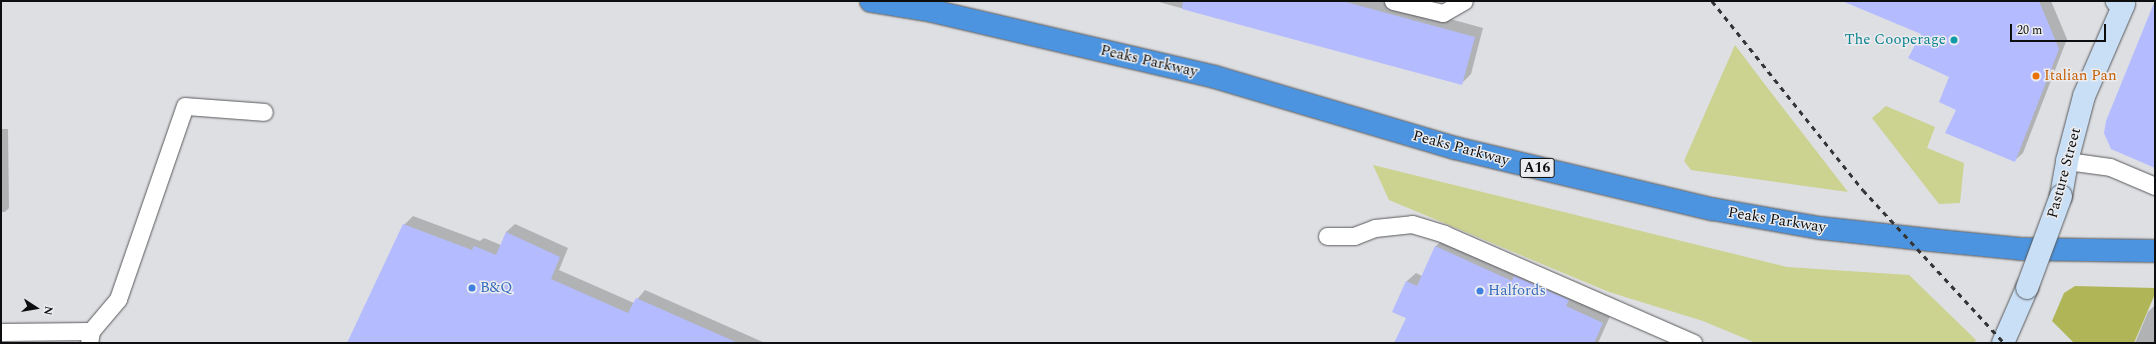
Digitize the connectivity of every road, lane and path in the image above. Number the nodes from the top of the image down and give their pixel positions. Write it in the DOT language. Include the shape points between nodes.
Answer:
graph roads {
  1 [pos="871,1"];
  2 [pos="1393,1"];
  3 [pos="1464,1"];
  4 [pos="2121,2"];
  5 [pos="264,112"];
  6 [pos="2067,161"];
  7 [pos="2155,186"];
  8 [pos="1328,236"];
  9 [pos="2155,251"];
  10 [pos="1,332"];
  11 [pos="90,337"];
  12 [pos="1693,343"];
  13 [pos="2003,343"];
  1 -- 9 [label="highway, Peaks Parkway / A16" via="932,11 1216,76 1455,148 1712,209 1820,228 2021,249"];
  2 -- 3 [label="lane" via="1443,13"];
  4 -- 6 [label="street, Pasture Street" via="2084,96"];
  5 -- 11 [label="lane" via="185,106 118,299"];
  6 -- 7 [label="lane" via="2110,167"];
  6 -- 13 [label="street, Pasture Street, bridge" via="2061,196 2027,288"];
  8 -- 12 [label="lane" via="1354,236 1375,228 1412,224 1444,234"];
  10 -- 11 [label="lane"];
}
